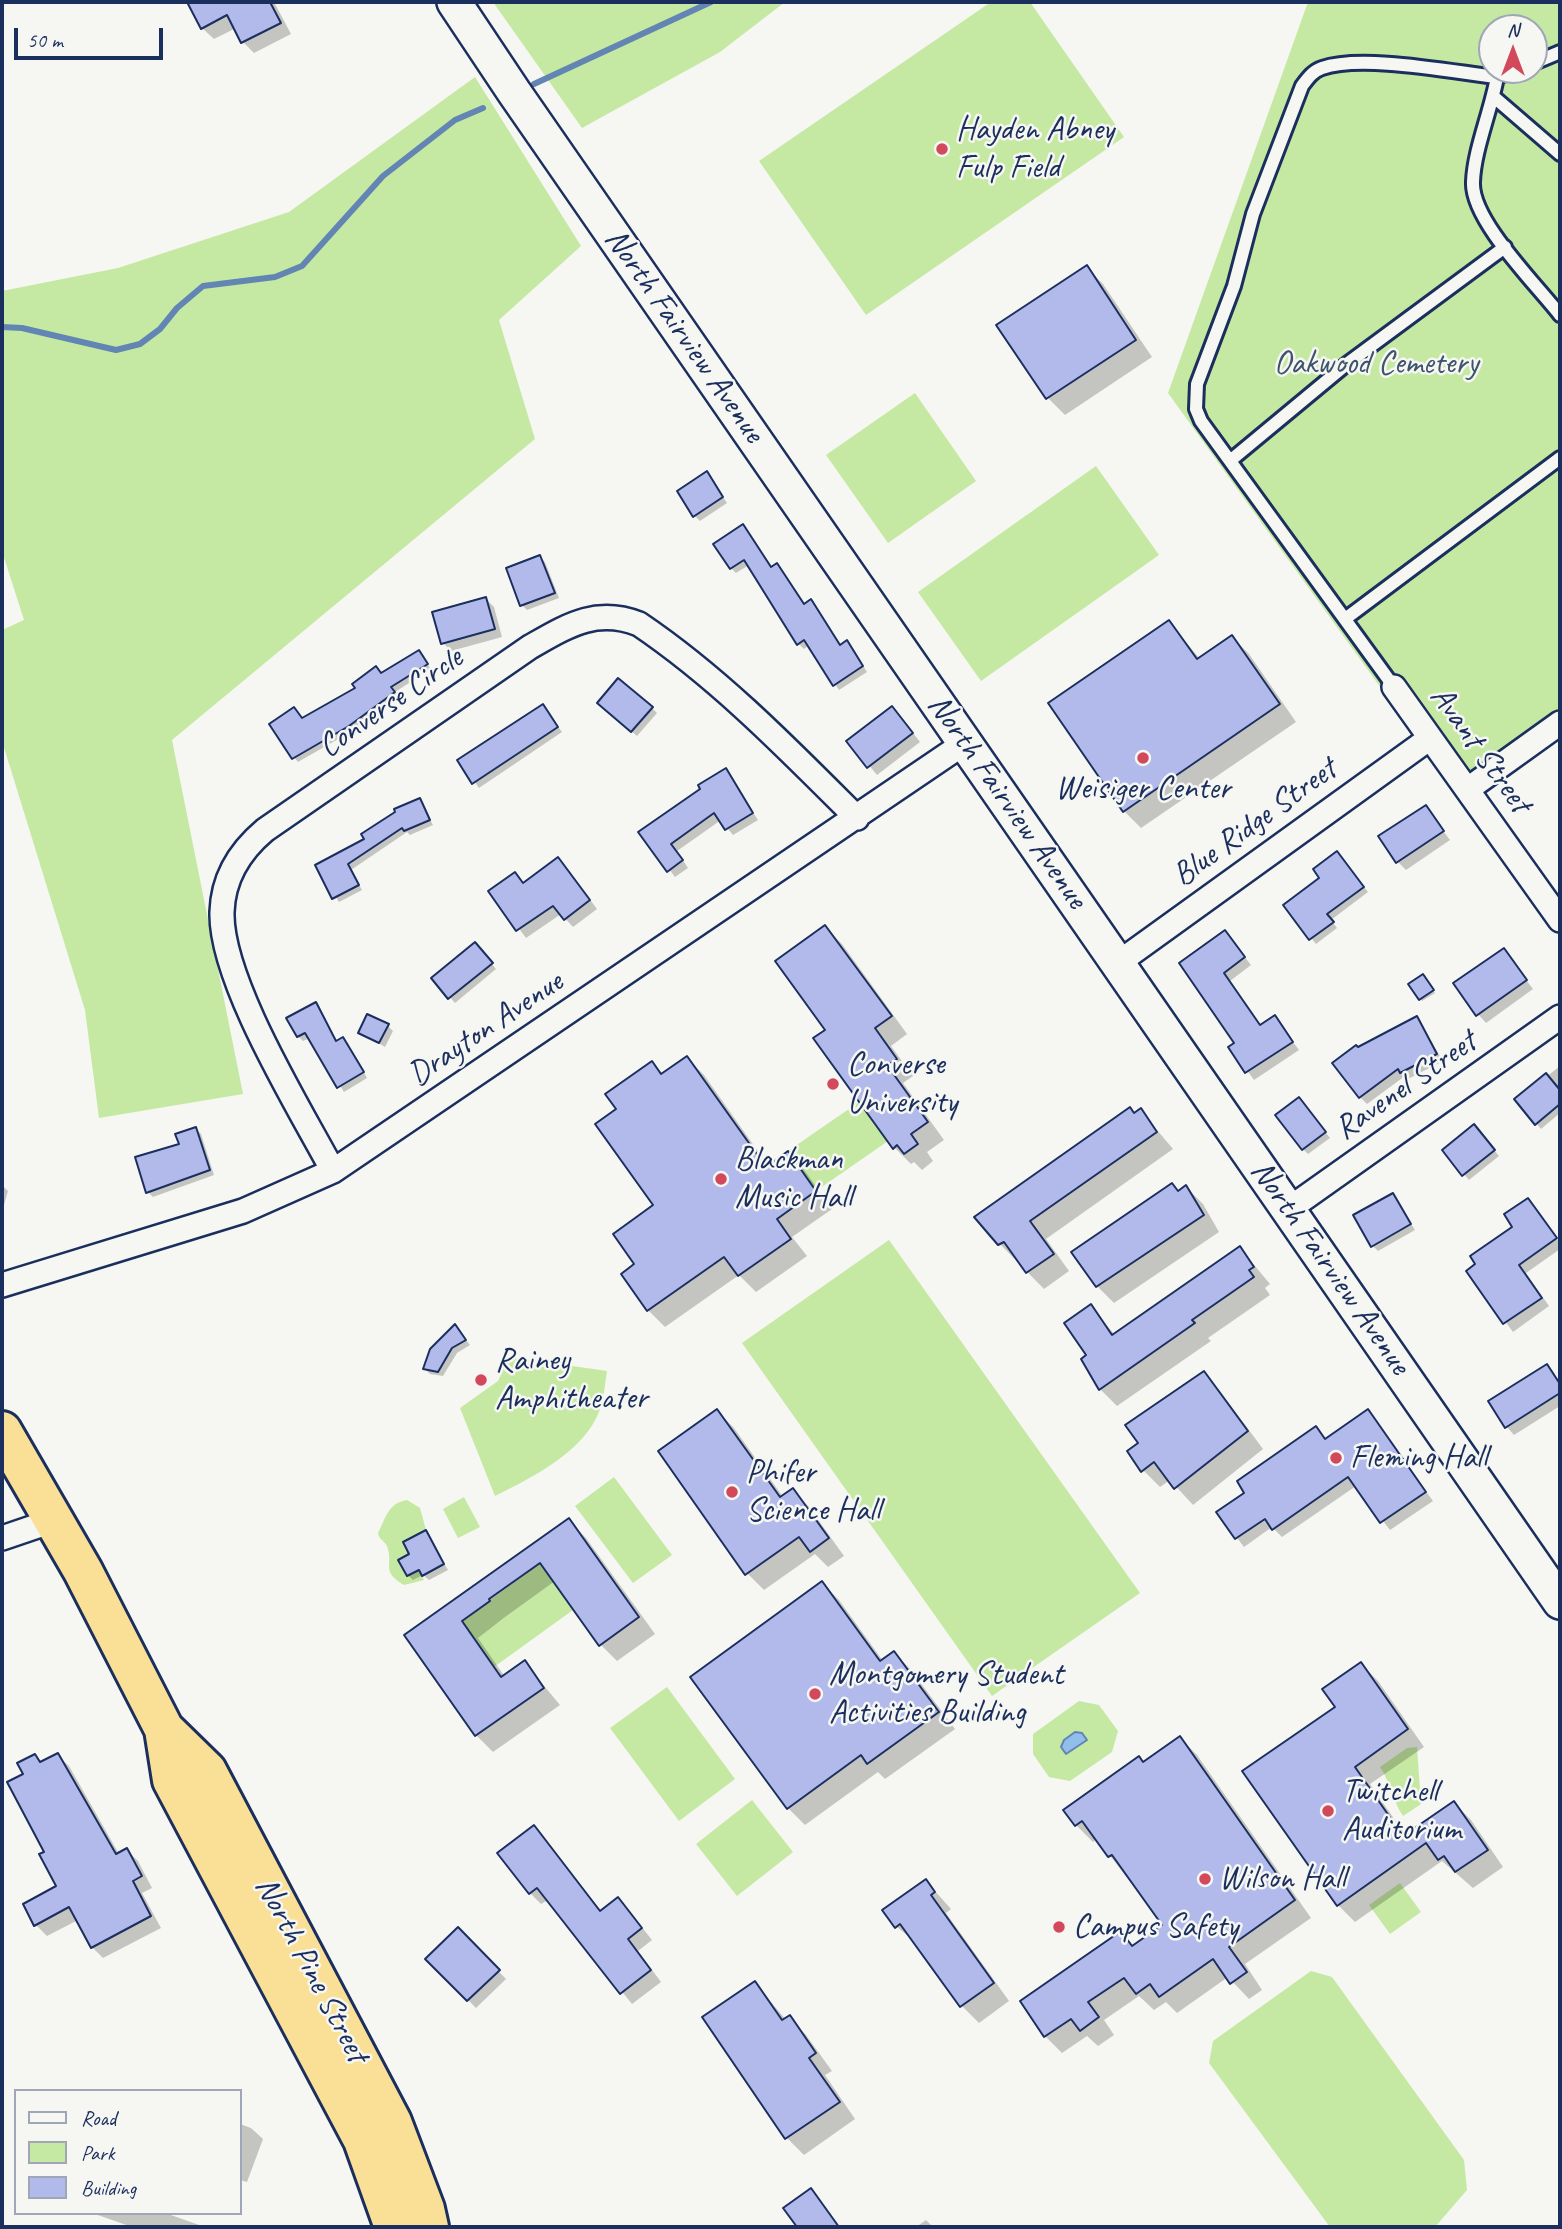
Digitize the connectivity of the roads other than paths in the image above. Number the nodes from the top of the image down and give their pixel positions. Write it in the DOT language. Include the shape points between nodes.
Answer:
graph roads {
  1 [pos="454,2"];
  2 [pos="1478,75"];
  3 [pos="1496,84"];
  4 [pos="1493,97"];
  5 [pos="1560,154"];
  6 [pos="1505,247"];
  7 [pos="1560,315"];
  8 [pos="1560,458"];
  9 [pos="1231,460"];
  10 [pos="1345,619"];
  11 [pos="1394,687"];
  12 [pos="1560,723"];
  13 [pos="1430,738"];
  14 [pos="966,743"];
  15 [pos="1468,789"];
  16 [pos="856,818"];
  17 [pos="1560,920"];
  18 [pos="1118,963"];
  19 [pos="1560,1017"];
  20 [pos="333,1171"];
  21 [pos="1289,1209"];
  22 [pos="2,1284"];
  23 [pos="2,1431"];
  24 [pos="55,1520"];
  25 [pos="2,1538"];
  26 [pos="1560,1602"];
  27 [pos="164,1729"];
  28 [pos="394,2227"];
  29 [pos="429,2227"];
  1 -- 14 [label="street, North Fairview Avenue"];
  2 -- 9 [label="lane" via="1349,65 1314,72 1303,86 1253,214 1234,286 1197,384 1196,409 1201,421"];
  3 -- 4 [label="lane"];
  4 -- 5 [label="lane"];
  4 -- 6 [label="lane" via="1472,180 1473,198"];
  6 -- 7 [label="lane"];
  6 -- 9 [label="lane" via="1348,363"];
  8 -- 10 [label="lane"];
  9 -- 10 [label="lane"];
  10 -- 11 [label="lane"];
  11 -- 13 [label="street, Avant Street"];
  12 -- 15 [label="street"];
  13 -- 15 [label="street, Avant Street"];
  13 -- 18 [label="street, Blue Ridge Street"];
  14 -- 16 [label="street, Drayton Avenue"];
  14 -- 18 [label="street, North Fairview Avenue"];
  15 -- 17 [label="street, Avant Street"];
  16 -- 20 [label="street, Drayton Avenue"];
  16 -- 20 [label="street, Converse Circle" via="719,688 639,624 591,617 530,647 265,830 242,854 226,886 222,923 229,959 269,1051"];
  18 -- 21 [label="street, North Fairview Avenue"];
  19 -- 21 [label="street, Ravenel Street"];
  20 -- 22 [label="street, Drayton Avenue" via="243,1210"];
  21 -- 26 [label="street, North Fairview Avenue"];
  23 -- 24 [label="highway, North Pine Street"];
  24 -- 25 [label="street"];
  24 -- 27 [label="highway, North Pine Street"];
  27 -- 28 [label="highway, North Pine Street" via="172,1780 363,2140"];
  27 -- 29 [label="highway, North Pine Street" via="206,1771 392,2122"];
}
